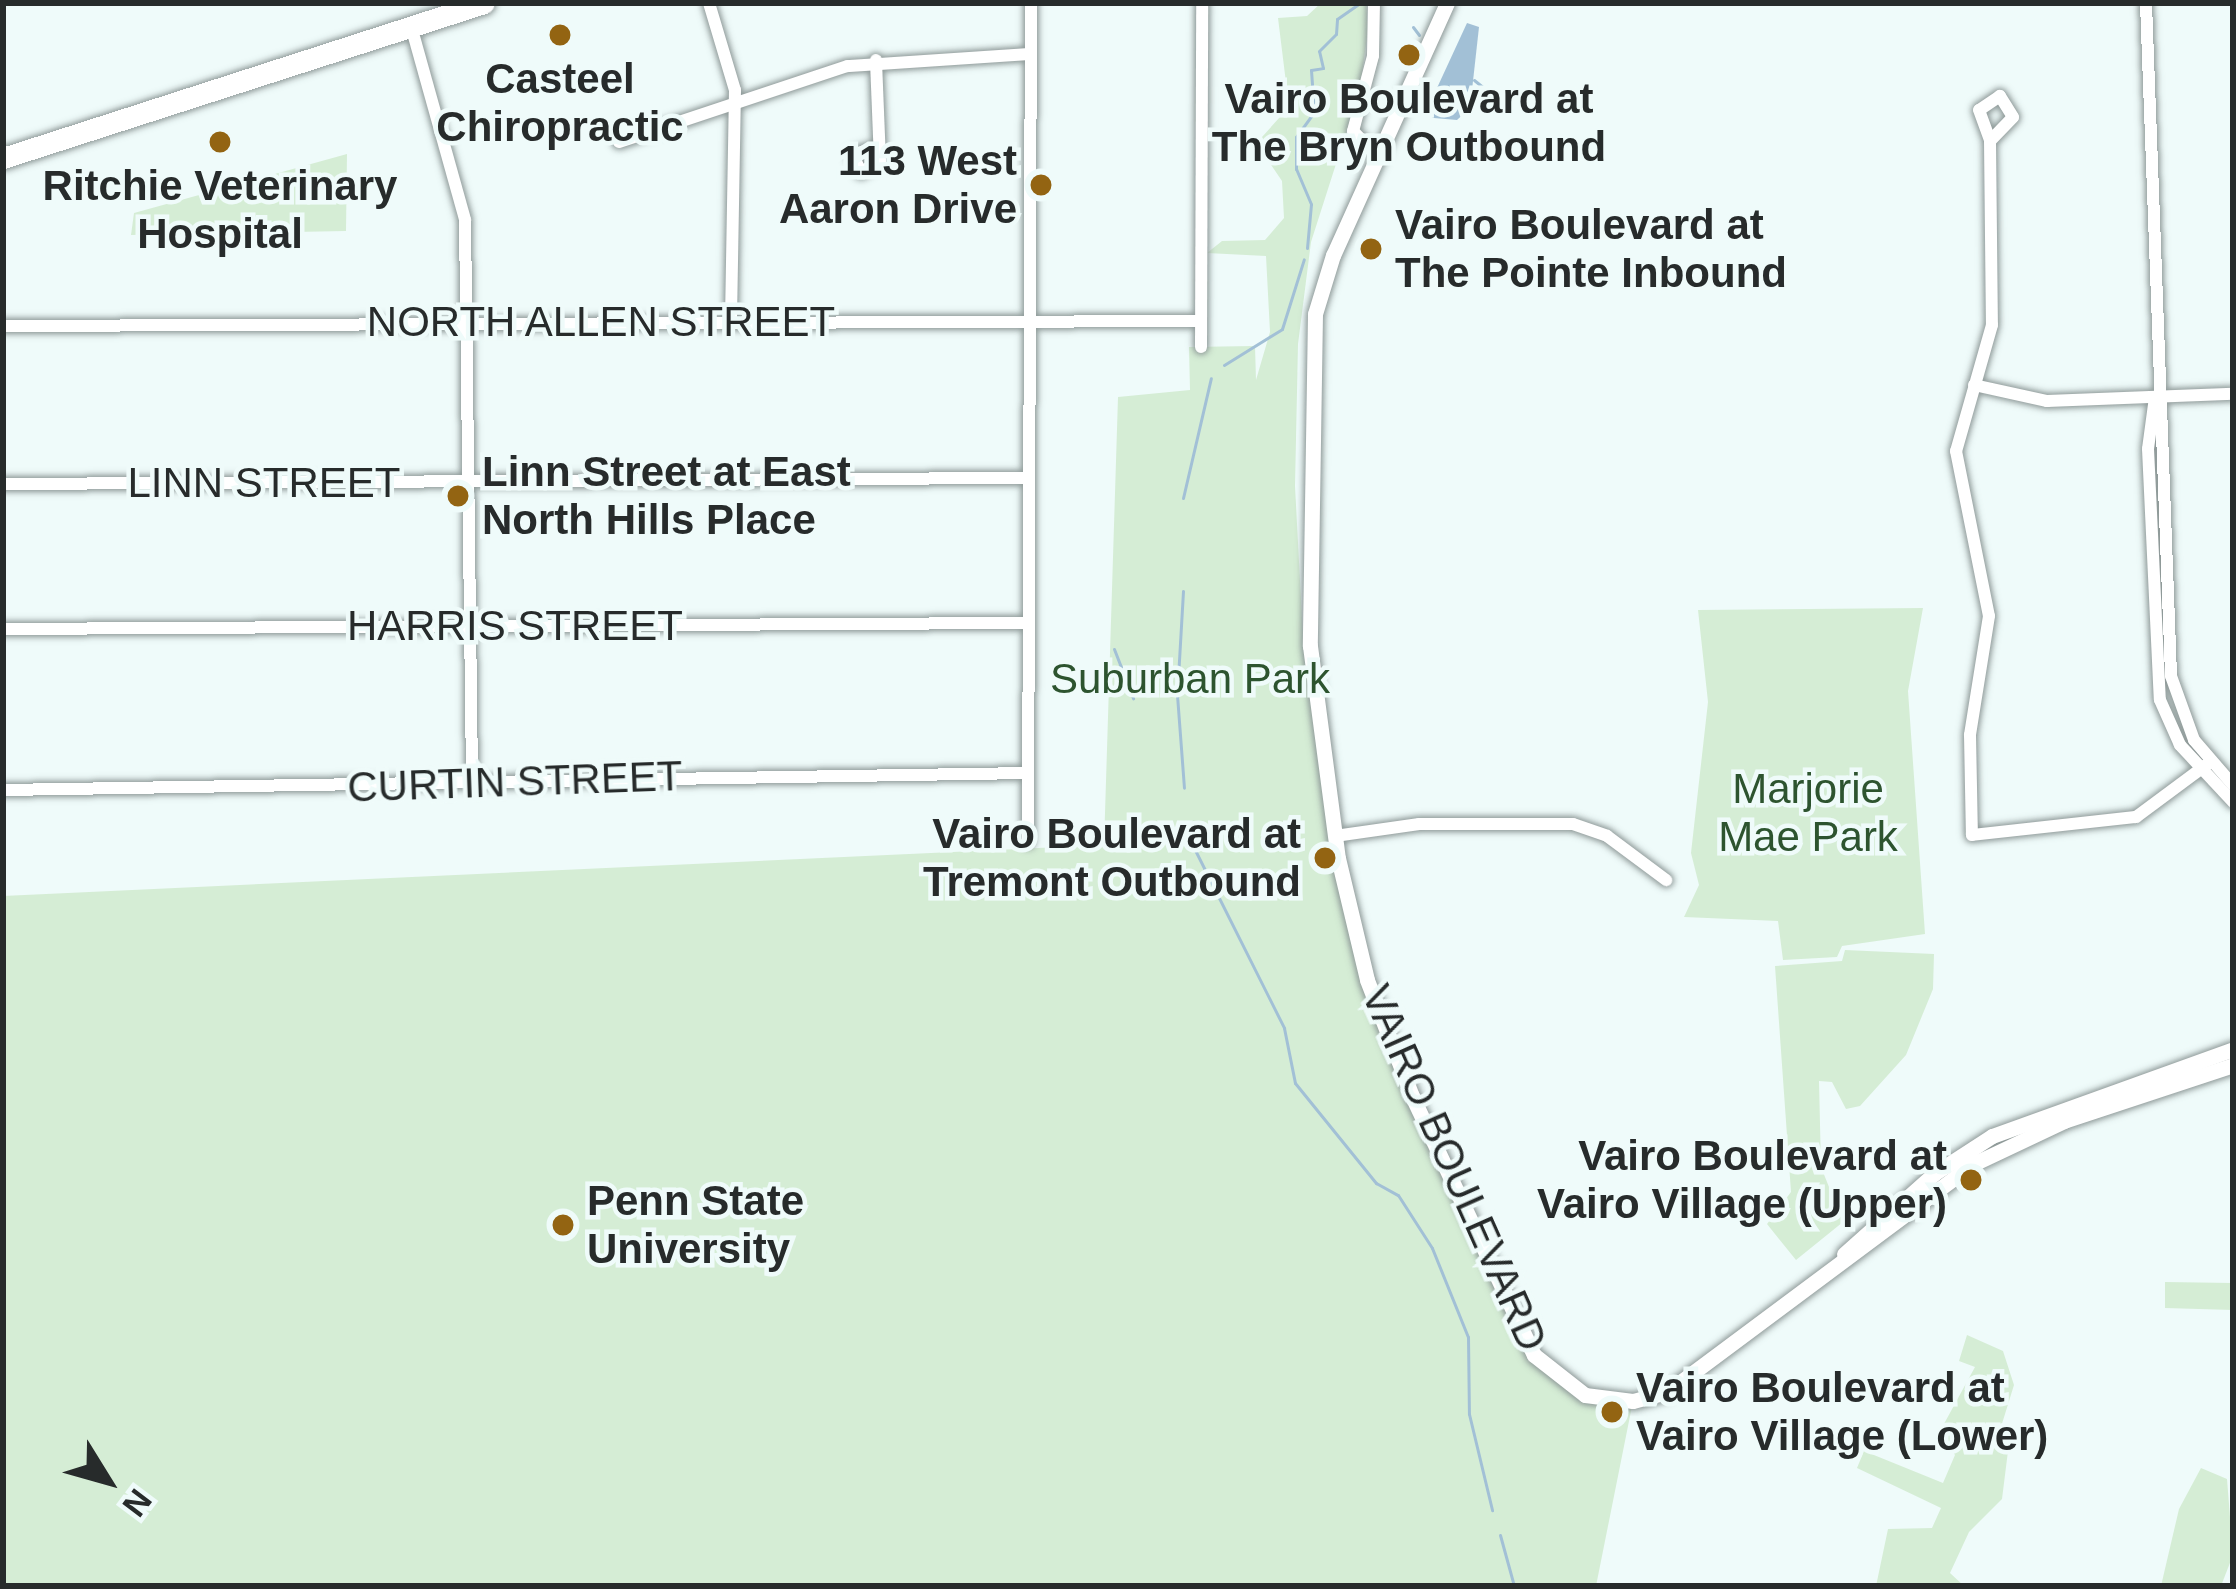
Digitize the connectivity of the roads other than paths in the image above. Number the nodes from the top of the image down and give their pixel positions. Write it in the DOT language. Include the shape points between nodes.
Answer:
graph roads {
  1 [pos="484,3"];
  2 [pos="710,3"];
  3 [pos="1031,3"];
  4 [pos="1202,3"];
  5 [pos="1374,3"];
  6 [pos="1447,3"];
  7 [pos="2146,3"];
  8 [pos="411,26"];
  9 [pos="1030,55"];
  10 [pos="876,60"];
  11 [pos="734,102"];
  12 [pos="1990,141"];
  13 [pos="619,142"];
  14 [pos="874,148"];
  15 [pos="1378,157"];
  16 [pos="3,158"];
  17 [pos="1030,321"];
  18 [pos="1199,321"];
  19 [pos="731,322"];
  20 [pos="466,323"];
  21 [pos="3,326"];
  22 [pos="1201,347"];
  23 [pos="1974,385"];
  24 [pos="2233,394"];
  25 [pos="2156,396"];
  26 [pos="1028,478"];
  27 [pos="467,482"];
  28 [pos="3,484"];
  29 [pos="1027,622"];
  30 [pos="469,626"];
  31 [pos="3,629"];
  32 [pos="2205,766"];
  33 [pos="1027,773"];
  34 [pos="472,779"];
  35 [pos="2233,784"];
  36 [pos="3,790"];
  37 [pos="2233,802"];
  38 [pos="1335,836"];
  39 [pos="1028,842"];
  40 [pos="1666,880"];
  41 [pos="2233,1048"];
  42 [pos="2233,1065"];
  43 [pos="1839,1260"];
  1 -- 8 [label="main road"];
  2 -- 11 [label="street"];
  3 -- 9 [label="street"];
  4 -- 18 [label="street"];
  5 -- 15 [label="street" via="1373,56 1353,131"];
  6 -- 15 [label="street, VAIRO BOULEVARD"];
  7 -- 25 [label="street"];
  8 -- 16 [label="main road"];
  8 -- 20 [label="street" via="463,197"];
  9 -- 10 [label="street"];
  9 -- 17 [label="street"];
  10 -- 11 [label="street"];
  10 -- 14 [label="street"];
  11 -- 13 [label="street"];
  11 -- 19 [label="street"];
  12 -- 23 [label="street" via="1992,325"];
  15 -- 38 [label="street, VAIRO BOULEVARD" via="1322,285 1312,357 1308,610"];
  17 -- 18 [label="street, NORTH ALLEN STREET"];
  17 -- 19 [label="street, NORTH ALLEN STREET"];
  17 -- 26 [label="street"];
  18 -- 22 [label="street"];
  19 -- 20 [label="street, NORTH ALLEN STREET"];
  20 -- 21 [label="street, NORTH ALLEN STREET"];
  20 -- 27 [label="street"];
  23 -- 25 [label="street" via="2047,401"];
  23 -- 32 [label="street" via="1956,452 1988,616 1970,747 1972,835 2116,824 2160,805"];
  24 -- 25 [label="street"];
  25 -- 32 [label="street" via="2171,676"];
  26 -- 27 [label="street, LINN STREET"];
  26 -- 29 [label="street"];
  27 -- 28 [label="street, LINN STREET"];
  27 -- 30 [label="street"];
  29 -- 30 [label="street, HARRIS STREET"];
  29 -- 33 [label="street"];
  30 -- 31 [label="street, HARRIS STREET"];
  30 -- 34 [label="street"];
  32 -- 35 [label="street"];
  32 -- 37 [label="street"];
  33 -- 34 [label="street, CURTIN STREET"];
  33 -- 39 [label="street"];
  34 -- 36 [label="street, CURTIN STREET" via="451,788"];
  38 -- 40 [label="street" via="1419,824 1574,824 1606,836"];
  38 -- 43 [label="street, VAIRO BOULEVARD" via="1388,1039 1517,1325 1550,1373 1606,1400 1667,1392"];
  41 -- 43 [label="street, VAIRO BOULEVARD" via="1992,1136 1902,1199"];
  42 -- 43 [label="street, VAIRO BOULEVARD" via="2009,1144"];
}
